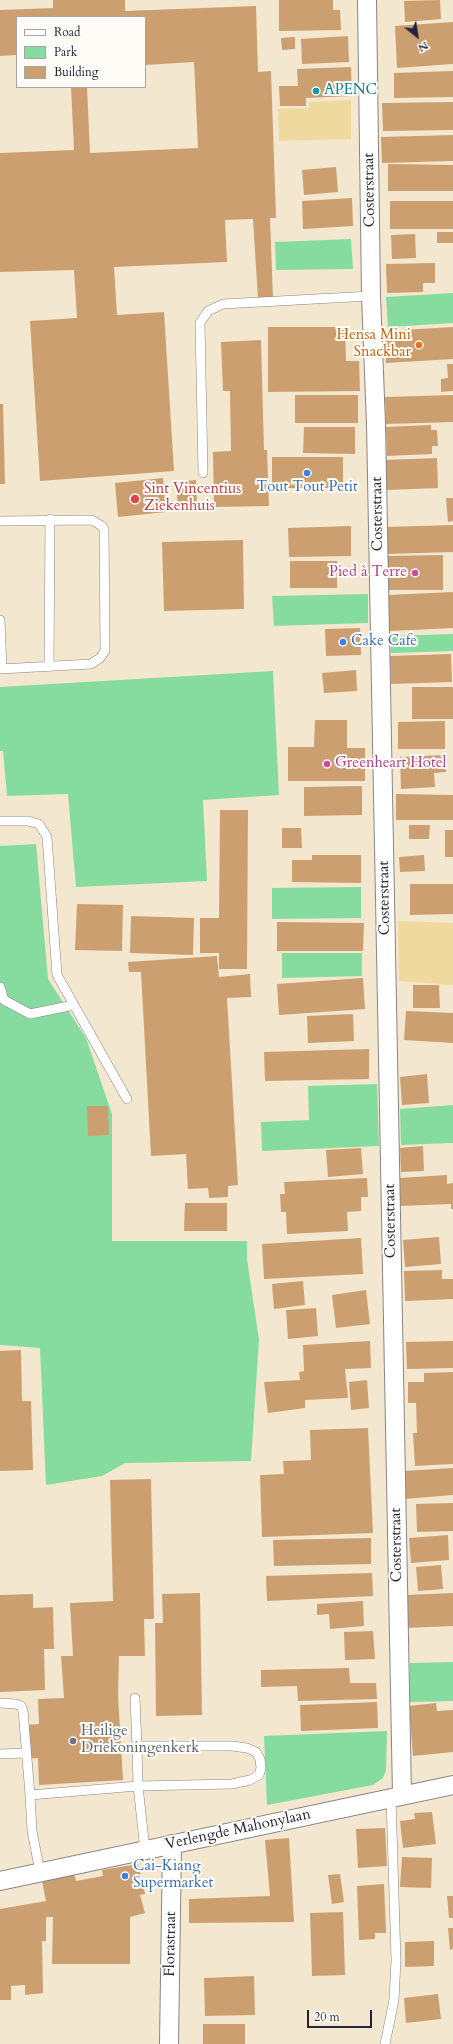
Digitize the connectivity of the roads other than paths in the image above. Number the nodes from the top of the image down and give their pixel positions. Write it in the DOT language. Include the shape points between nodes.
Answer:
graph roads {
  1 [pos="367,0"];
  2 [pos="371,296"];
  3 [pos="203,474"];
  4 [pos="50,519"];
  5 [pos="0,521"];
  6 [pos="0,620"];
  7 [pos="49,667"];
  8 [pos="1,669"];
  9 [pos="0,821"];
  10 [pos="0,987"];
  11 [pos="74,1005"];
  12 [pos="127,1099"];
  13 [pos="135,1698"];
  14 [pos="0,1703"];
  15 [pos="137,1746"];
  16 [pos="25,1753"];
  17 [pos="0,1754"];
  18 [pos="453,1785"];
  19 [pos="138,1786"];
  20 [pos="30,1795"];
  21 [pos="396,1796"];
  22 [pos="172,1844"];
  23 [pos="145,1850"];
  24 [pos="40,1872"];
  25 [pos="0,1880"];
  26 [pos="170,2044"];
  27 [pos="385,2044"];
  1 -- 2 [label="street, Costerstraat"];
  2 -- 3 [label="lane" via="224,304 208,311 200,323"];
  2 -- 21 [label="street, Costerstraat" via="376,424"];
  4 -- 5 [label="lane"];
  4 -- 7 [label="lane"];
  4 -- 7 [label="lane" via="92,520 104,529 105,651 91,664"];
  6 -- 8 [label="lane"];
  7 -- 8 [label="lane"];
  9 -- 11 [label="lane" via="28,821 39,824 46,837 57,975"];
  10 -- 11 [label="lane" via="4,1000 30,1014"];
  11 -- 12 [label="lane"];
  13 -- 15 [label="lane"];
  14 -- 16 [label="lane" via="22,1706"];
  15 -- 19 [label="lane"];
  15 -- 19 [label="lane" via="247,1748 256,1752 261,1768 259,1775 250,1780 232,1784"];
  16 -- 17 [label="lane"];
  16 -- 20 [label="lane"];
  18 -- 21 [label="street, Verlengde Mahonylaan"];
  19 -- 20 [label="lane"];
  19 -- 23 [label="lane"];
  20 -- 24 [label="lane" via="32,1831"];
  21 -- 22 [label="street, Verlengde Mahonylaan"];
  21 -- 27 [label="lane" via="396,1968 394,2000"];
  22 -- 23 [label="street, Verlengde Mahonylaan"];
  22 -- 26 [label="street, Florastraat"];
  23 -- 24 [label="street, Verlengde Mahonylaan"];
  24 -- 25 [label="street, Verlengde Mahonylaan"];
}
